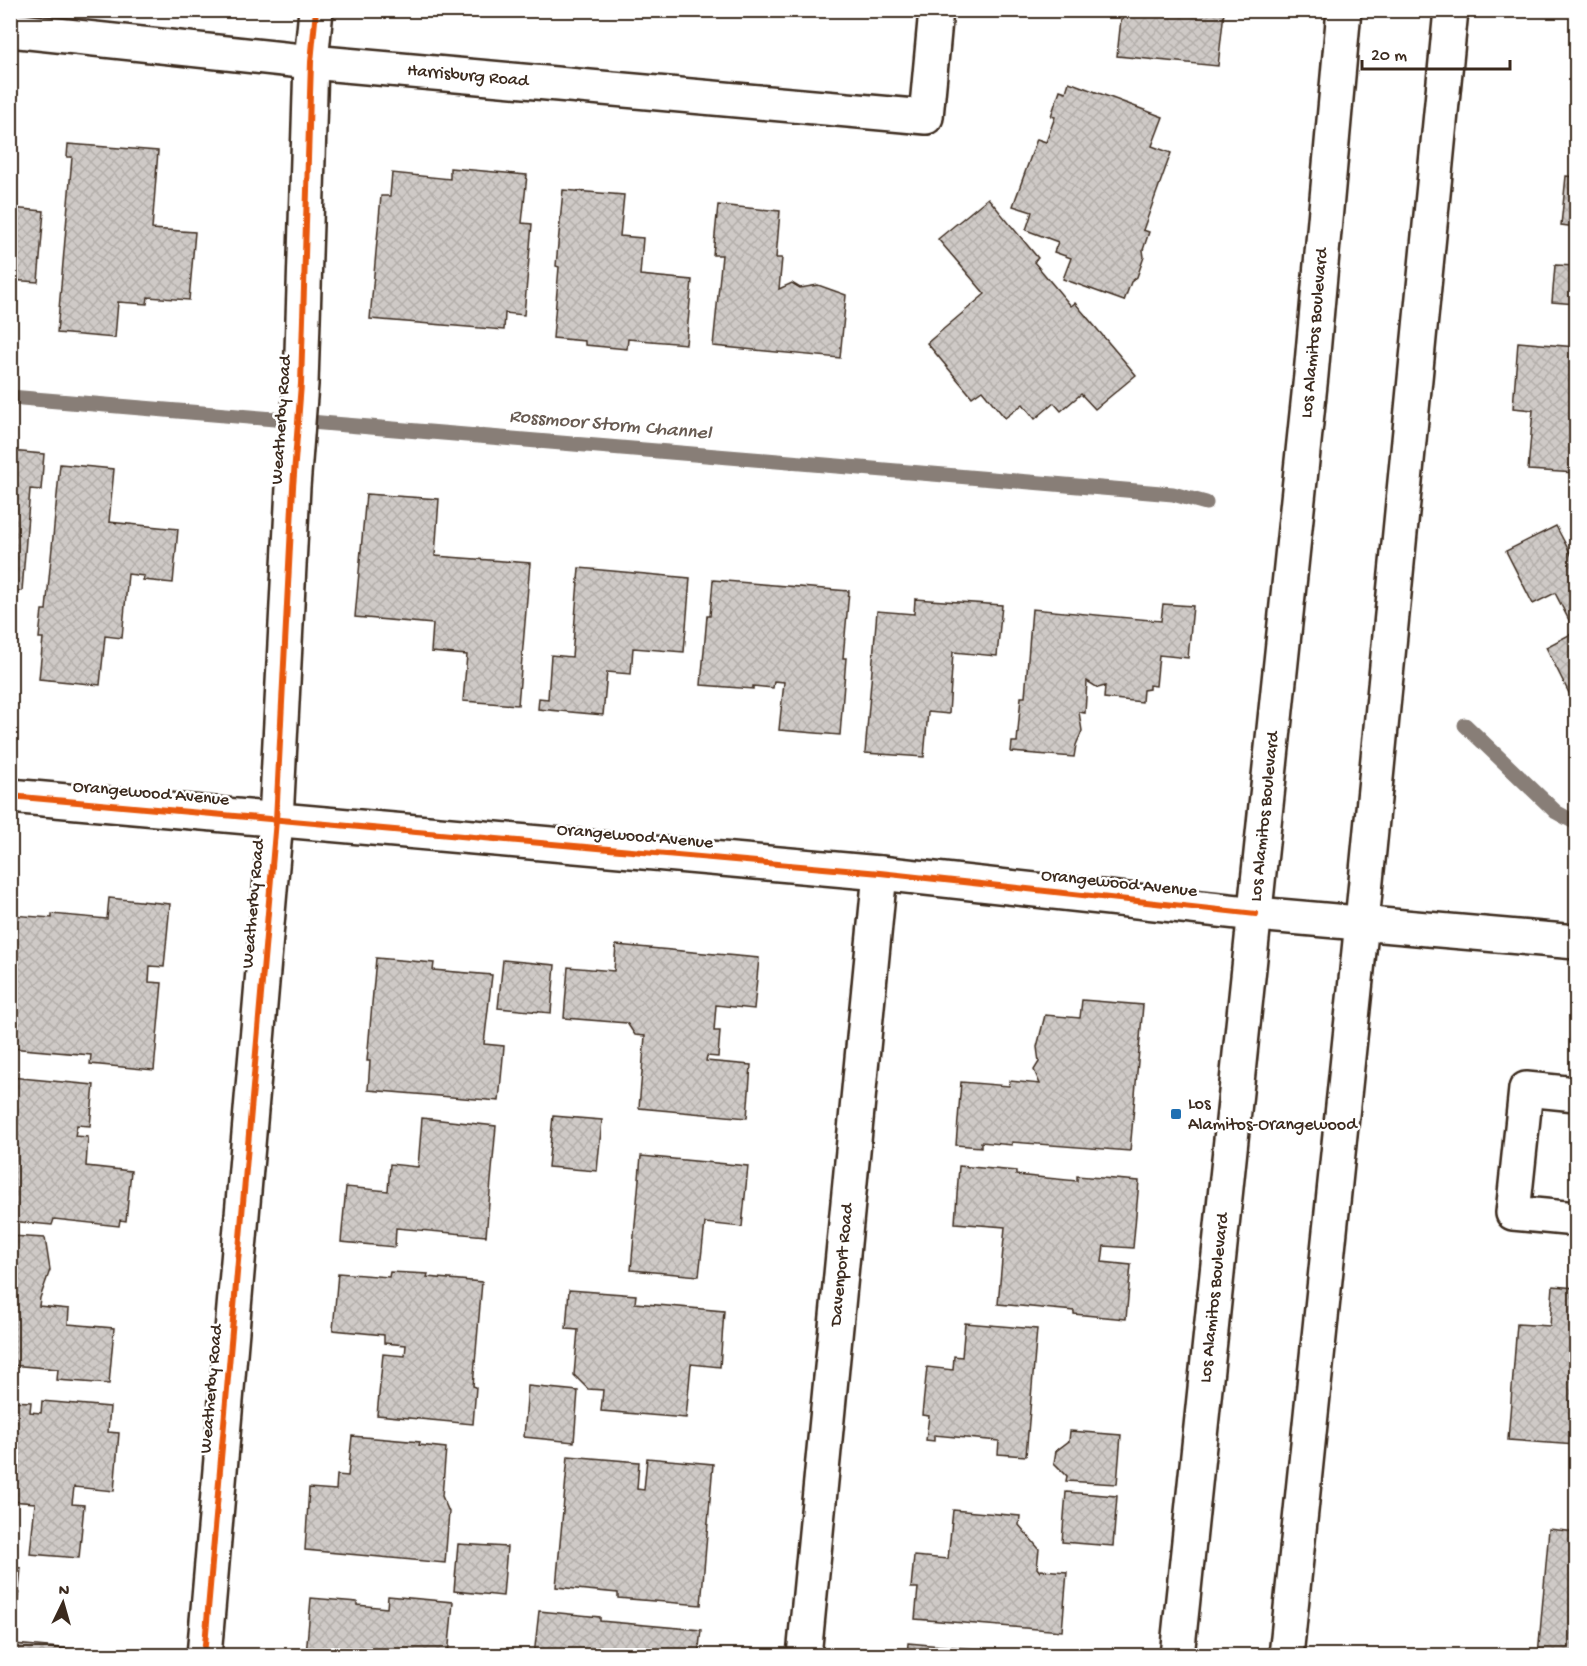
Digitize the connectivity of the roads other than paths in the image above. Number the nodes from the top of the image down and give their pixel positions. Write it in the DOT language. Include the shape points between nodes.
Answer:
graph roads {
  1 [pos="316,10"];
  2 [pos="936,10"];
  3 [pos="1344,10"];
  4 [pos="1451,10"];
  5 [pos="10,30"];
  6 [pos="311,62"];
  7 [pos="10,796"];
  8 [pos="276,820"];
  9 [pos="880,873"];
  10 [pos="1256,914"];
  11 [pos="1362,922"];
  12 [pos="1576,942"];
  13 [pos="1576,1094"];
  14 [pos="1576,1219"];
  15 [pos="204,1656"];
  16 [pos="804,1656"];
  17 [pos="1177,1656"];
  18 [pos="1286,1656"];
  1 -- 6 [label="street, Weatherby Road"];
  2 -- 6 [label="street, Harrisburg Road" via="926,117"];
  3 -- 10 [label="street, Los Alamitos Boulevard"];
  4 -- 11 [label="street"];
  5 -- 6 [label="street, Harrisburg Road"];
  6 -- 8 [label="street, Weatherby Road" via="300,384"];
  7 -- 8 [label="street, Orangewood Avenue"];
  8 -- 9 [label="street, Orangewood Avenue"];
  8 -- 15 [label="street, Weatherby Road"];
  9 -- 10 [label="street, Orangewood Avenue"];
  9 -- 16 [label="street, Davenport Road"];
  10 -- 11 [label="street, Orangewood Avenue"];
  10 -- 17 [label="street, Los Alamitos Boulevard"];
  11 -- 12 [label="street, Orangewood Avenue"];
  11 -- 18 [label="street"];
  13 -- 14 [label="street" via="1526,1089 1513,1213"];
}
